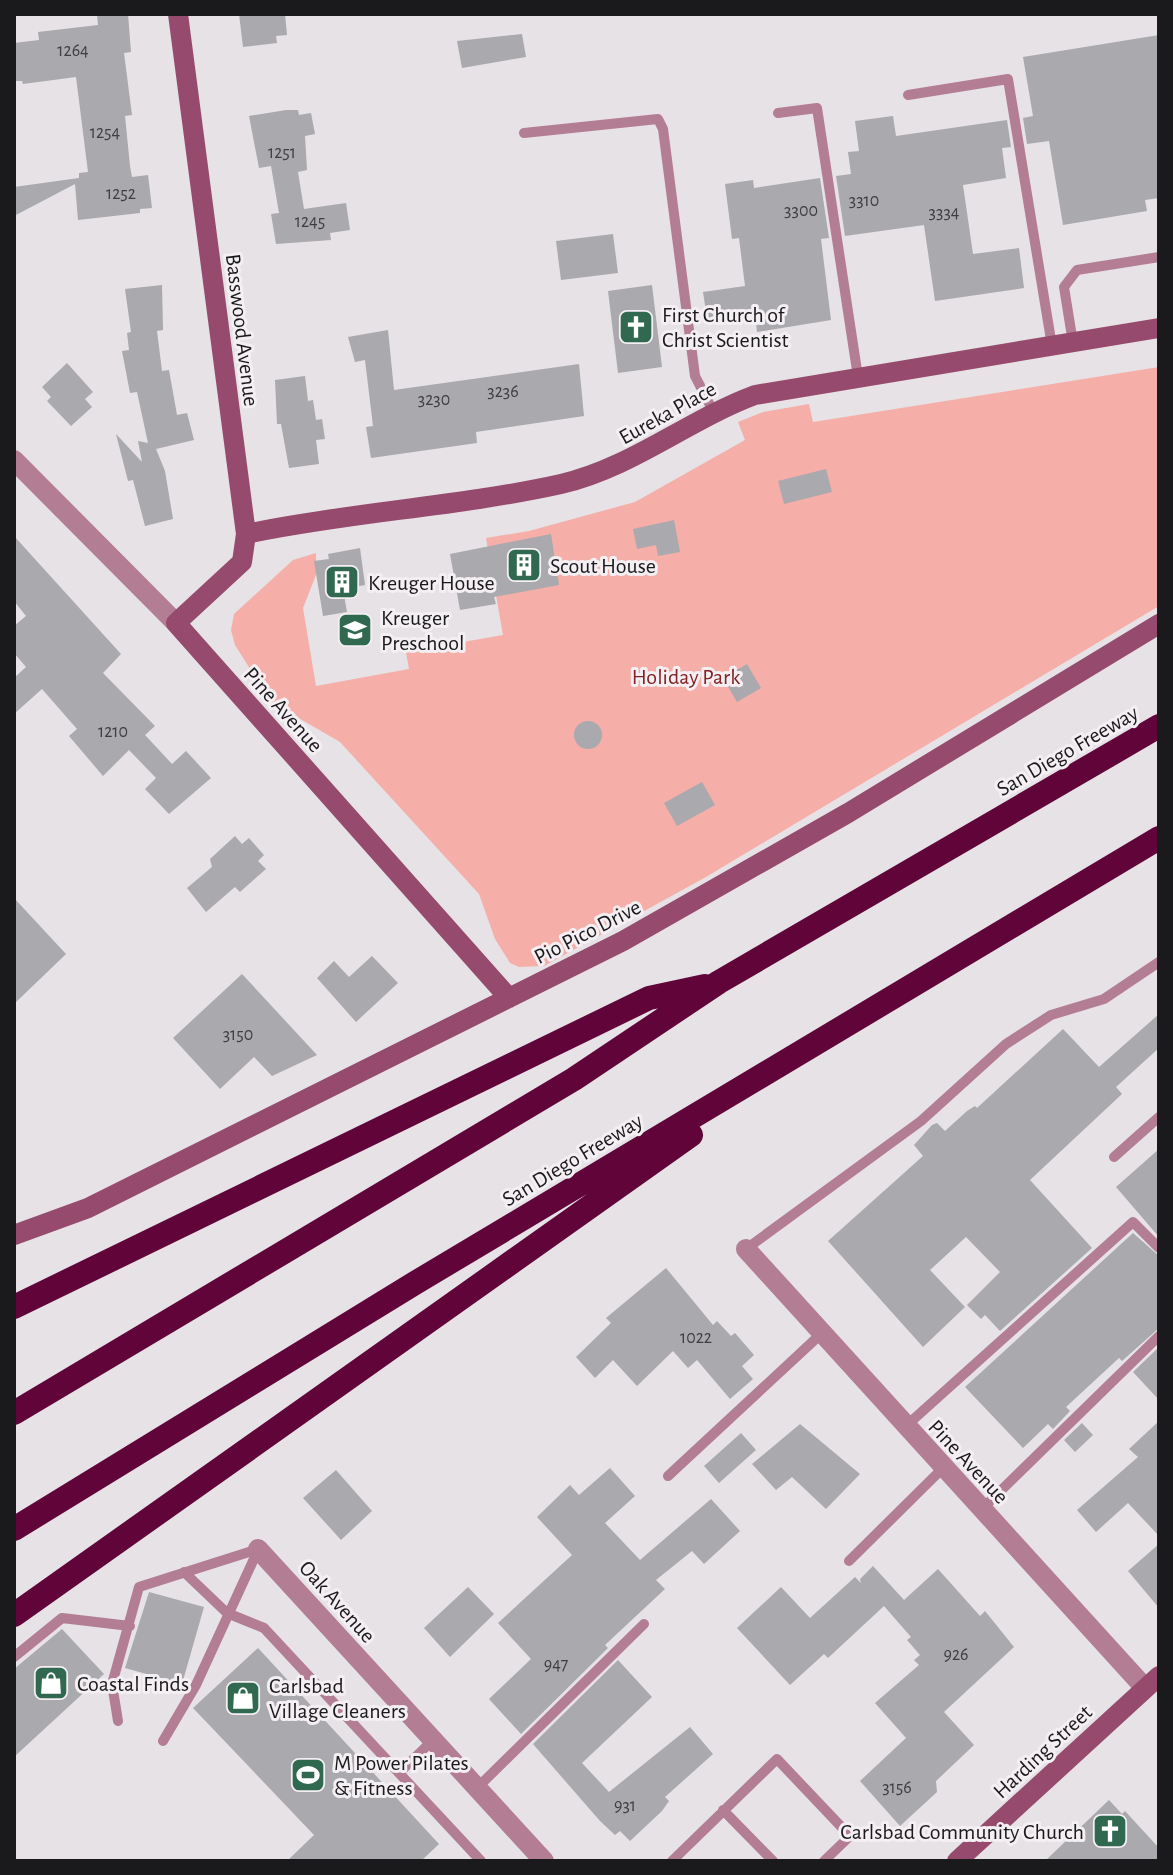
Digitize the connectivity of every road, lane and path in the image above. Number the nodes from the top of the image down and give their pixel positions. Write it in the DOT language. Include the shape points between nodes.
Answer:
graph roads {
  1 [pos="178,14"];
  2 [pos="908,95"];
  3 [pos="778,113"];
  4 [pos="524,133"];
  5 [pos="1159,257"];
  6 [pos="1159,328"];
  7 [pos="1073,343"];
  8 [pos="1052,346"];
  9 [pos="858,377"];
  10 [pos="713,411"];
  11 [pos="14,460"];
  12 [pos="246,534"];
  13 [pos="176,623"];
  14 [pos="1159,624"];
  15 [pos="1159,726"];
  16 [pos="1159,838"];
  17 [pos="1159,962"];
  18 [pos="719,982"];
  19 [pos="509,998"];
  20 [pos="840,1029"];
  21 [pos="1159,1117"];
  22 [pos="1114,1157"];
  23 [pos="14,1235"];
  24 [pos="1159,1248"];
  25 [pos="746,1249"];
  26 [pos="14,1307"];
  27 [pos="822,1333"];
  28 [pos="1159,1336"];
  29 [pos="14,1413"];
  30 [pos="905,1427"];
  31 [pos="943,1468"];
  32 [pos="668,1476"];
  33 [pos="981,1510"];
  34 [pos="14,1529"];
  35 [pos="258,1549"];
  36 [pos="849,1561"];
  37 [pos="184,1572"];
  38 [pos="227,1613"];
  39 [pos="14,1615"];
  40 [pos="644,1624"];
  41 [pos="130,1626"];
  42 [pos="14,1657"];
  43 [pos="1154,1689"];
  44 [pos="118,1721"];
  45 [pos="433,1740"];
  46 [pos="163,1741"];
  47 [pos="399,1773"];
  48 [pos="477,1788"];
  49 [pos="723,1810"];
  50 [pos="538,1859"];
  51 [pos="481,1861"];
  52 [pos="672,1861"];
  53 [pos="773,1861"];
  54 [pos="824,1861"];
  55 [pos="957,1861"];
  1 -- 12 [label="street, Basswood Avenue"];
  2 -- 8 [label="lane" via="1008,79"];
  3 -- 9 [label="lane" via="817,108"];
  4 -- 10 [label="lane" via="658,119 695,376"];
  5 -- 7 [label="lane" via="1077,270 1064,287"];
  6 -- 7 [label="street, Eureka Place"];
  7 -- 8 [label="street, Eureka Place"];
  8 -- 9 [label="street, Eureka Place"];
  9 -- 10 [label="street, Eureka Place" via="755,395"];
  10 -- 12 [label="street, Eureka Place" via="621,465 561,484"];
  11 -- 13 [label="street, Pine Avenue"];
  12 -- 13 [label="street, Basswood Avenue" via="242,562"];
  13 -- 19 [label="street, Pine Avenue"];
  14 -- 19 [label="street, Pio Pico Drive" via="848,813 623,941"];
  15 -- 18 [label="highway, San Diego Freeway"];
  16 -- 20 [label="highway, San Diego Freeway"];
  17 -- 25 [label="lane" via="1104,999 1051,1015 1006,1044 921,1121"];
  18 -- 26 [label="highway" via="649,998"];
  18 -- 29 [label="highway, San Diego Freeway" via="574,1079"];
  19 -- 23 [label="street, Pio Pico Drive" via="88,1208"];
  20 -- 34 [label="highway, San Diego Freeway"];
  20 -- 39 [label="highway"];
  21 -- 22 [label="lane"];
  24 -- 30 [label="lane" via="1133,1222"];
  25 -- 27 [label="street, Pine Avenue"];
  27 -- 30 [label="street, Pine Avenue"];
  27 -- 32 [label="lane"];
  28 -- 33 [label="lane"];
  30 -- 31 [label="street, Pine Avenue"];
  31 -- 33 [label="street, Pine Avenue"];
  31 -- 36 [label="lane"];
  33 -- 43 [label="street, Pine Avenue"];
  35 -- 37 [label="lane"];
  35 -- 38 [label="lane"];
  35 -- 45 [label="street, Oak Avenue"];
  37 -- 38 [label="lane"];
  37 -- 41 [label="lane" via="139,1587"];
  38 -- 46 [label="lane" via="196,1685"];
  38 -- 47 [label="lane" via="264,1628"];
  40 -- 48 [label="lane"];
  41 -- 42 [label="lane" via="62,1618"];
  41 -- 44 [label="lane" via="112,1684"];
  43 -- 55 [label="street, Harding Street"];
  45 -- 47 [label="lane"];
  45 -- 48 [label="street, Oak Avenue"];
  47 -- 51 [label="lane"];
  48 -- 50 [label="street, Oak Avenue"];
  49 -- 52 [label="lane"];
  49 -- 53 [label="lane"];
  49 -- 54 [label="lane" via="777,1759 850,1836"];
}
